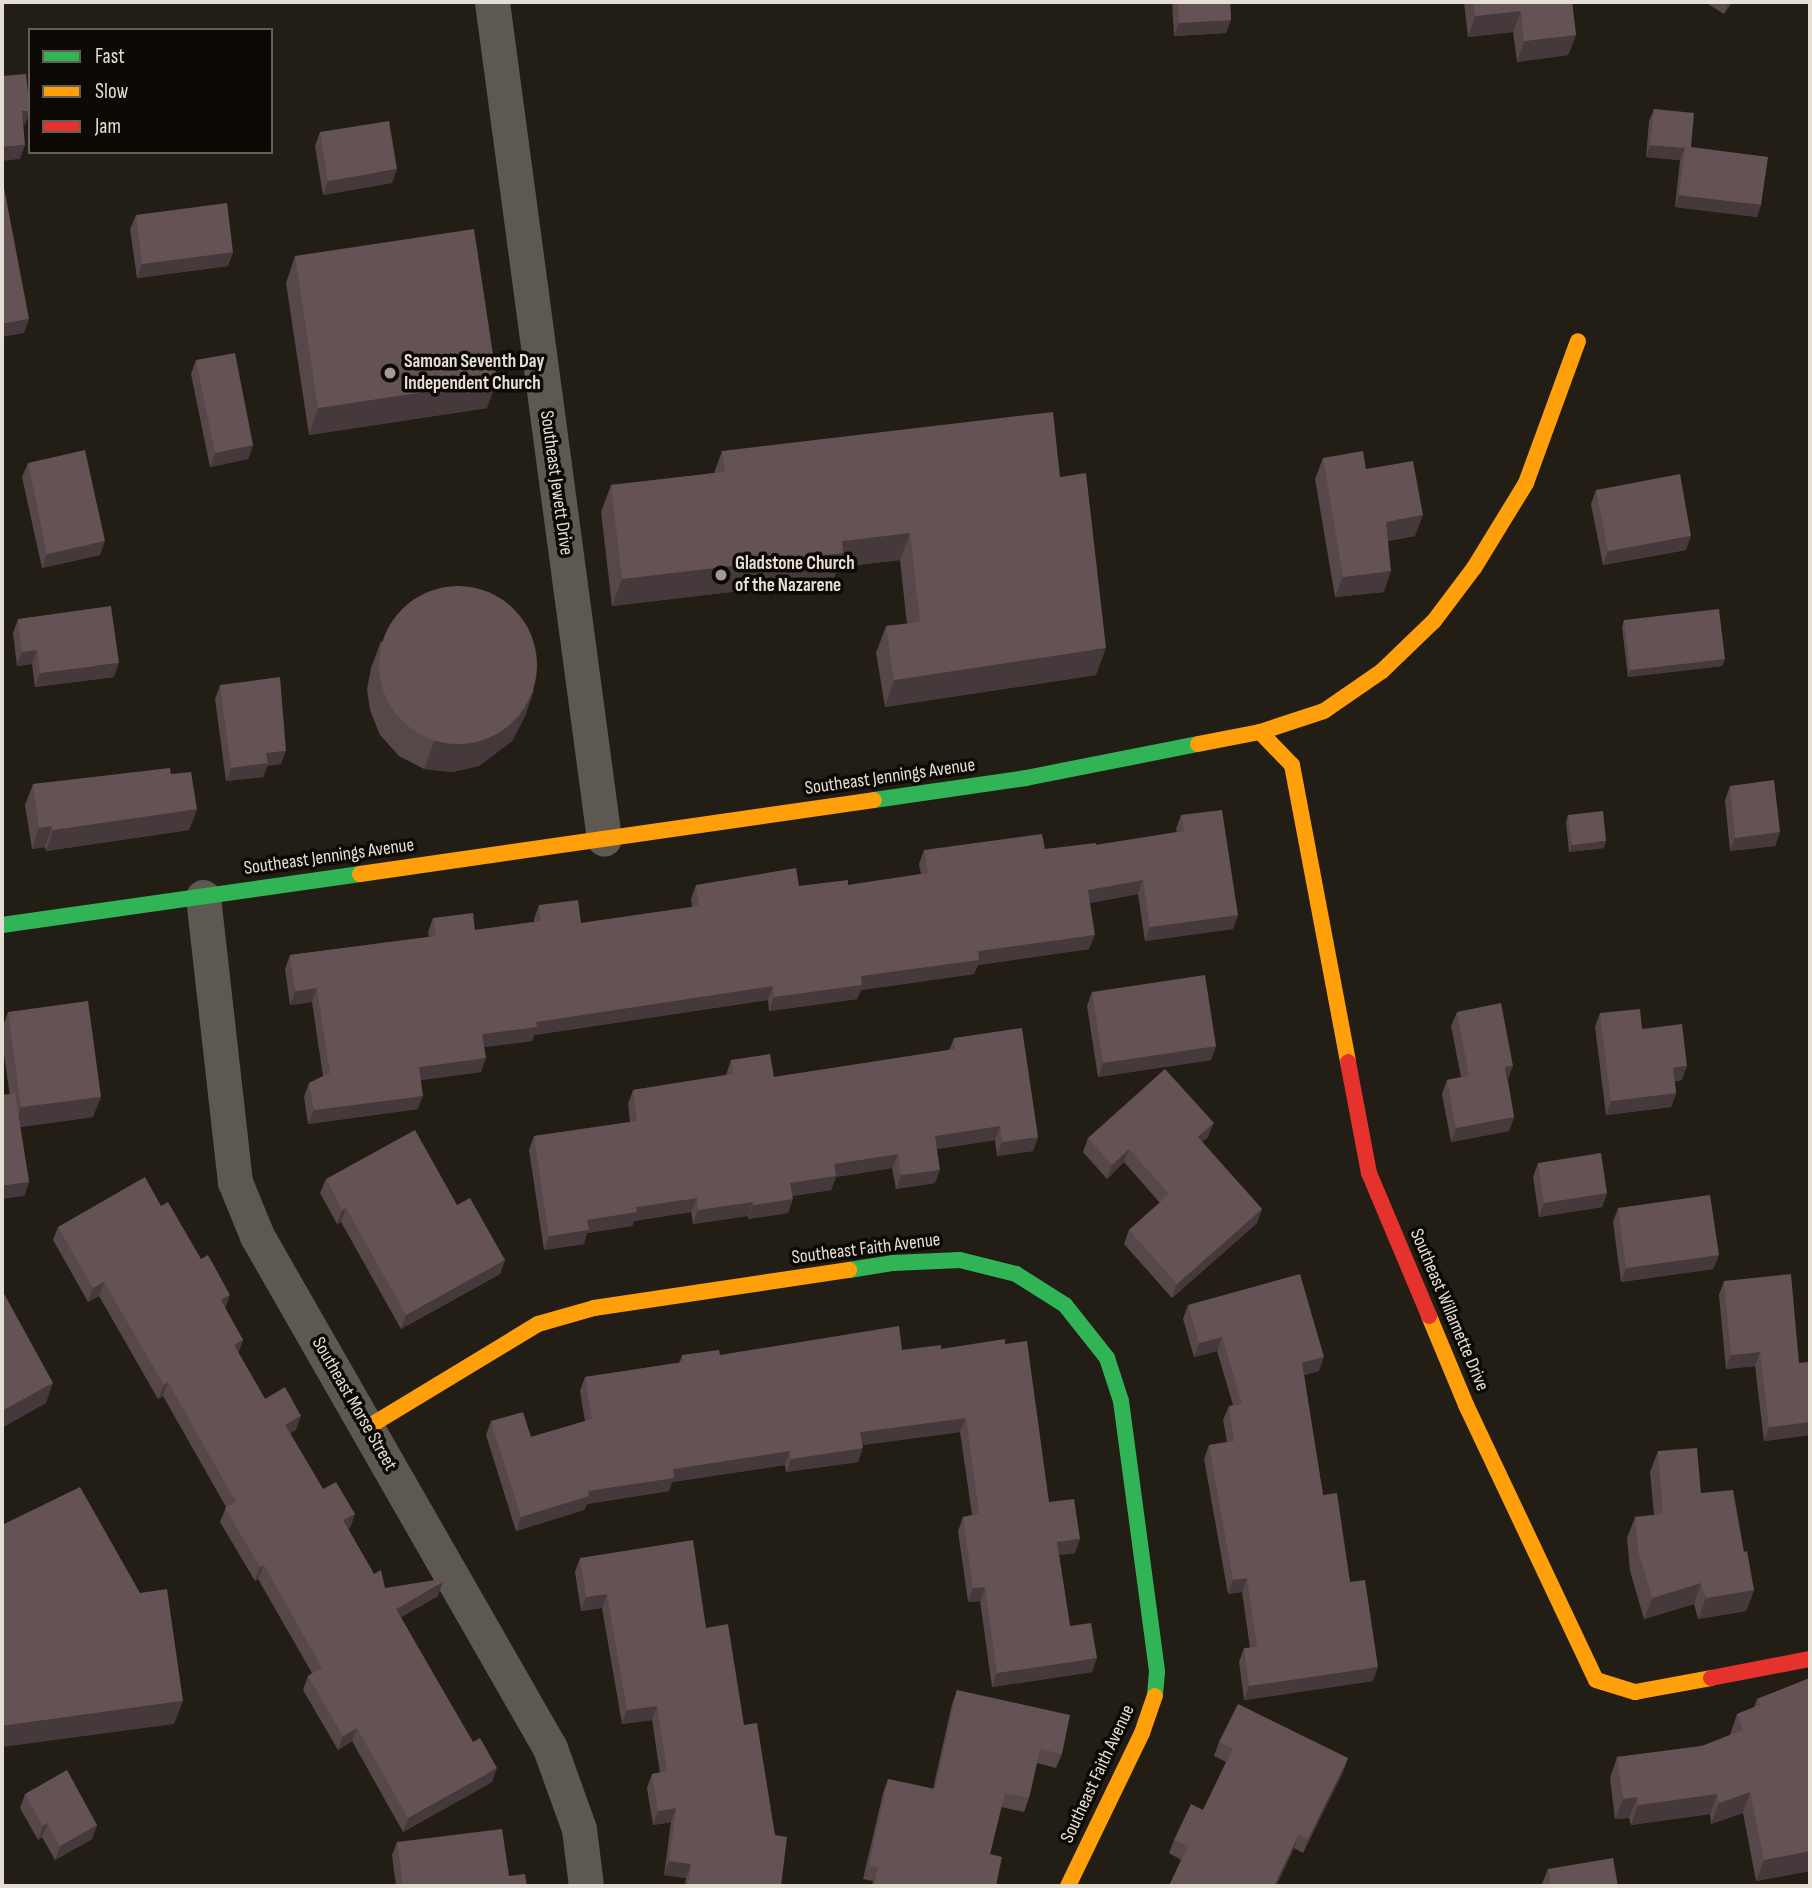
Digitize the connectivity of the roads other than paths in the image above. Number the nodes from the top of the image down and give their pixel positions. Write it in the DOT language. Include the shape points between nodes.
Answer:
graph roads {
  1 [pos="492,2"];
  2 [pos="1578,341"];
  3 [pos="1259,732"];
  4 [pos="604,839"];
  5 [pos="203,897"];
  6 [pos="2,925"];
  7 [pos="368,1427"];
  8 [pos="1810,1660"];
  9 [pos="586,1886"];
  10 [pos="1068,1886"];
  1 -- 4 [label="street, Southeast Jewett Drive"];
  2 -- 3 [label="street, Southeast Jennings Avenue" via="1526,483 1474,568 1434,621 1382,671 1324,711"];
  3 -- 4 [label="street, Southeast Jennings Avenue" via="1026,778"];
  3 -- 8 [label="street, Southeast Willamette Drive" via="1292,765 1369,1173 1465,1405 1595,1680 1635,1692"];
  4 -- 5 [label="street, Southeast Jennings Avenue"];
  5 -- 6 [label="street, Southeast Jennings Avenue"];
  5 -- 7 [label="street, Southeast Morse Street" via="235,1181 257,1236"];
  7 -- 9 [label="street, Southeast Morse Street" via="550,1748 579,1829"];
  7 -- 10 [label="street, Southeast Faith Avenue" via="538,1324 594,1308 893,1263 960,1260 1016,1274 1065,1305 1107,1358 1121,1401 1157,1672 1154,1702 1143,1733"];
}
